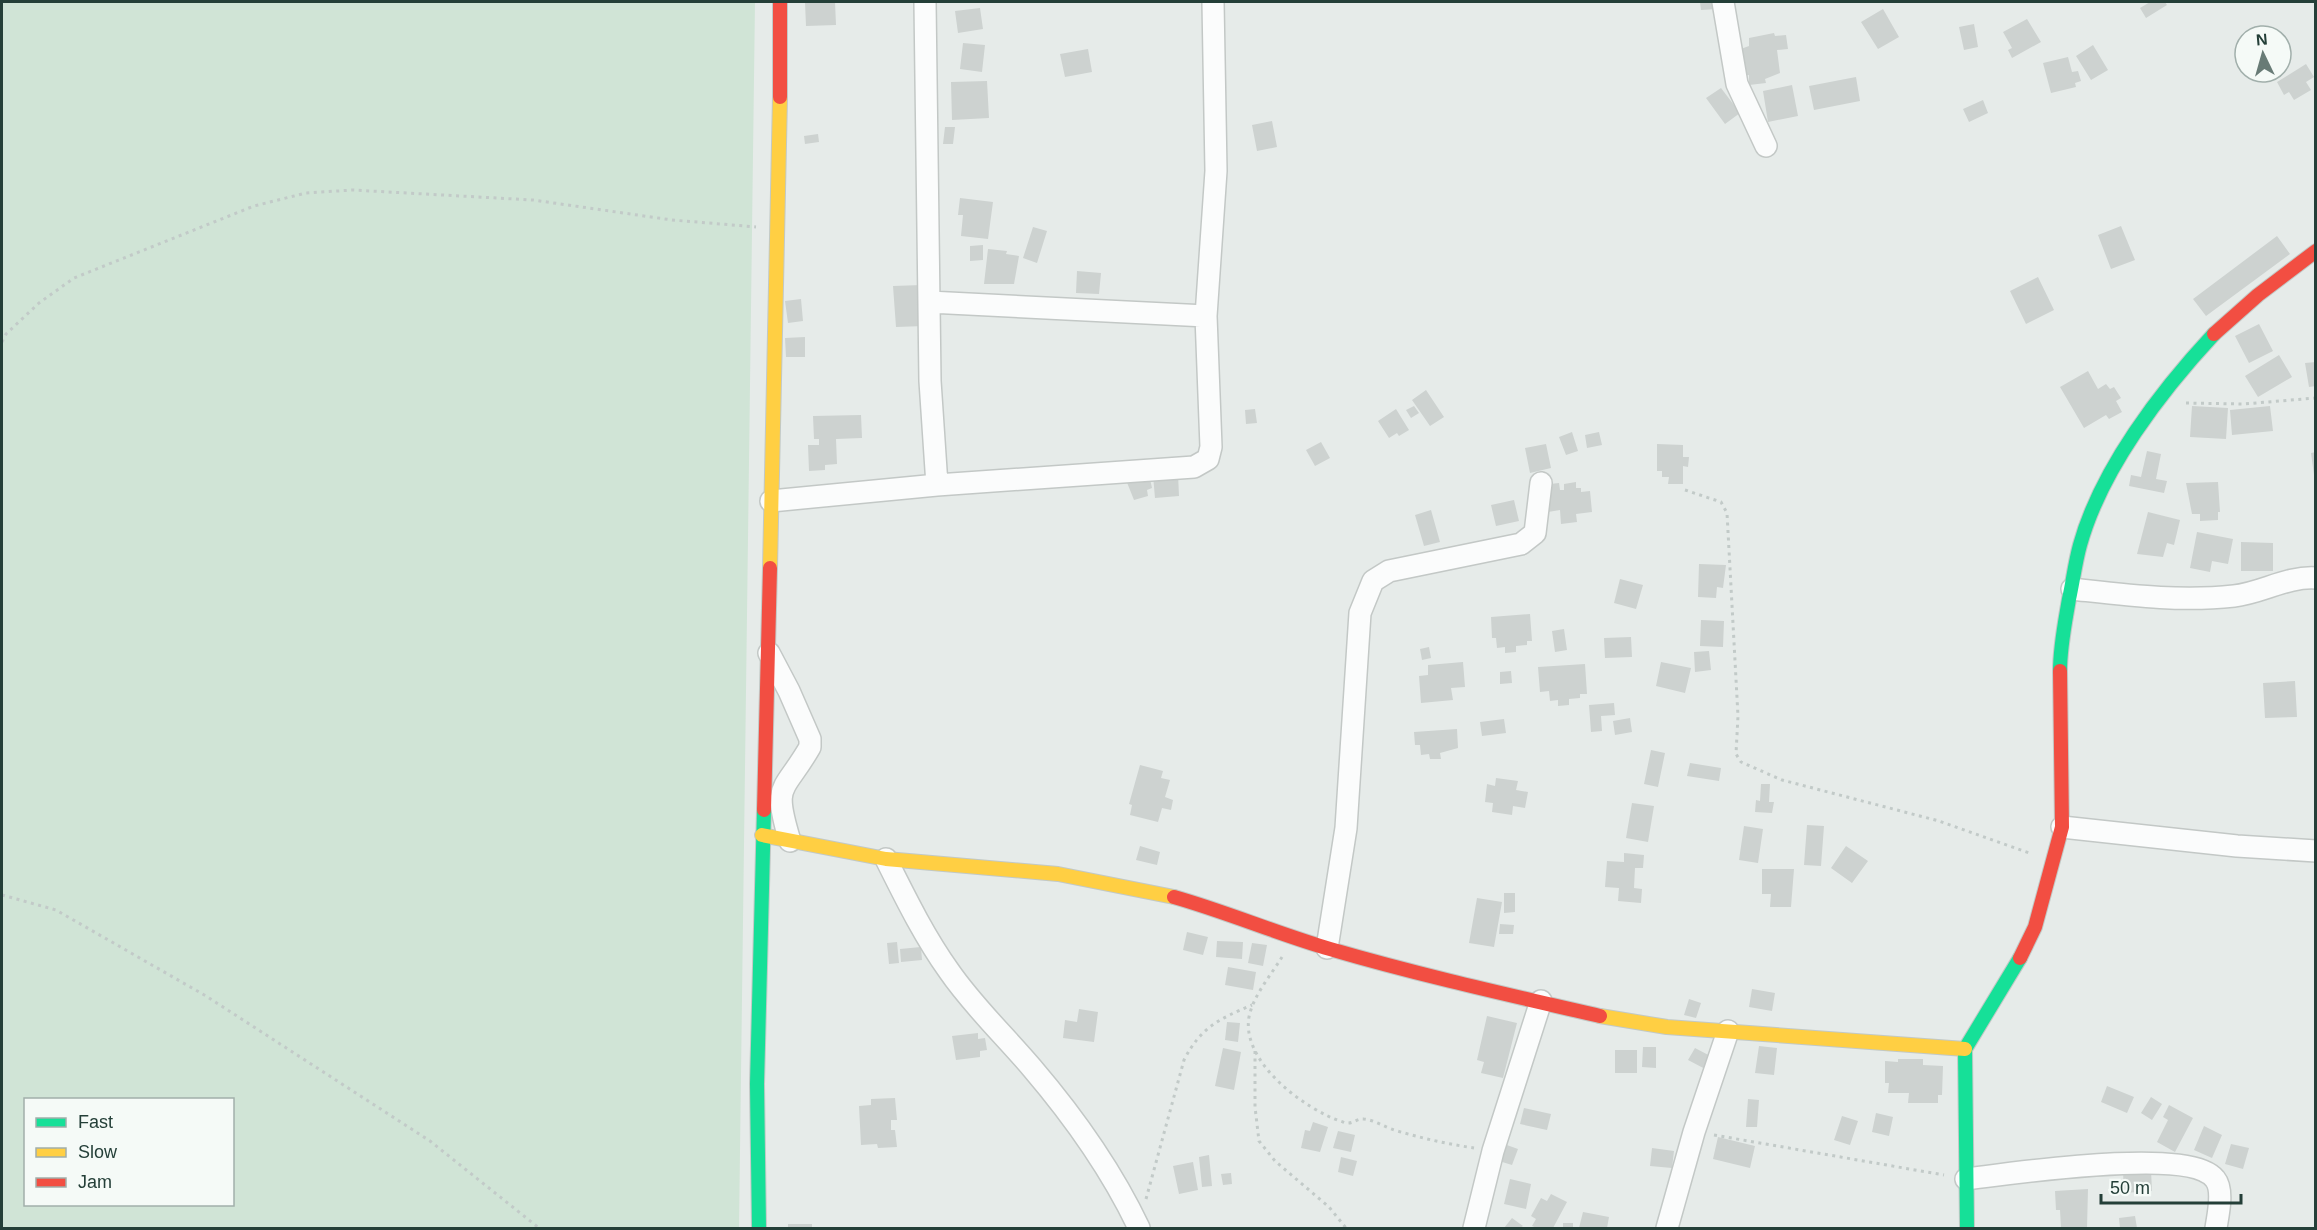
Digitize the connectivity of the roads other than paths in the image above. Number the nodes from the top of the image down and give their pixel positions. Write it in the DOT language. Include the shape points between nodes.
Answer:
graph roads {
  1 [pos="780,2"];
  2 [pos="925,2"];
  3 [pos="1213,2"];
  4 [pos="1723,2"];
  5 [pos="1766,146"];
  6 [pos="2316,251"];
  7 [pos="930,303"];
  8 [pos="1206,316"];
  9 [pos="1541,483"];
  10 [pos="937,485"];
  11 [pos="771,501"];
  12 [pos="2316,578"];
  13 [pos="2072,589"];
  14 [pos="769,652"];
  15 [pos="2062,827"];
  16 [pos="762,836"];
  17 [pos="790,841"];
  18 [pos="2316,851"];
  19 [pos="886,859"];
  20 [pos="1327,948"];
  21 [pos="1541,1000"];
  22 [pos="1728,1031"];
  23 [pos="1965,1049"];
  24 [pos="1966,1179"];
  25 [pos="759,1228"];
  26 [pos="1138,1228"];
  27 [pos="1474,1228"];
  28 [pos="1667,1228"];
  29 [pos="1967,1228"];
  30 [pos="2216,1228"];
  1 -- 11 [label="street" via="779,229"];
  2 -- 7 [label="street"];
  3 -- 8 [label="street" via="1216,171"];
  4 -- 5 [label="street" via="1737,84"];
  6 -- 13 [label="street" via="2217,331 2180,371 2123,453 2094,504 2080,545"];
  7 -- 8 [label="street"];
  7 -- 10 [label="street"];
  8 -- 10 [label="street" via="1211,447 1208,459 1194,467"];
  9 -- 20 [label="street" via="1535,533 1521,544 1389,571 1373,581 1360,613 1346,828"];
  10 -- 11 [label="street"];
  11 -- 14 [label="street"];
  12 -- 13 [label="street" via="2288,580 2239,596 2194,601"];
  13 -- 15 [label="street" via="2060,647"];
  14 -- 16 [label="street"];
  14 -- 17 [label="street" via="810,739 810,747 781,793"];
  15 -- 18 [label="street"];
  15 -- 23 [label="street" via="2035,927"];
  16 -- 17 [label="street"];
  16 -- 25 [label="street" via="757,1084"];
  17 -- 19 [label="street"];
  19 -- 20 [label="street" via="1102,881 1221,910"];
  19 -- 26 [label="street" via="949,972 1076,1125"];
  20 -- 21 [label="street" via="1428,976"];
  21 -- 22 [label="street" via="1667,1028"];
  21 -- 27 [label="street" via="1493,1151"];
  22 -- 23 [label="street"];
  22 -- 28 [label="street"];
  23 -- 24 [label="street"];
  24 -- 29 [label="street"];
  24 -- 30 [label="street" via="2123,1162 2194,1167 2218,1181"];
}
